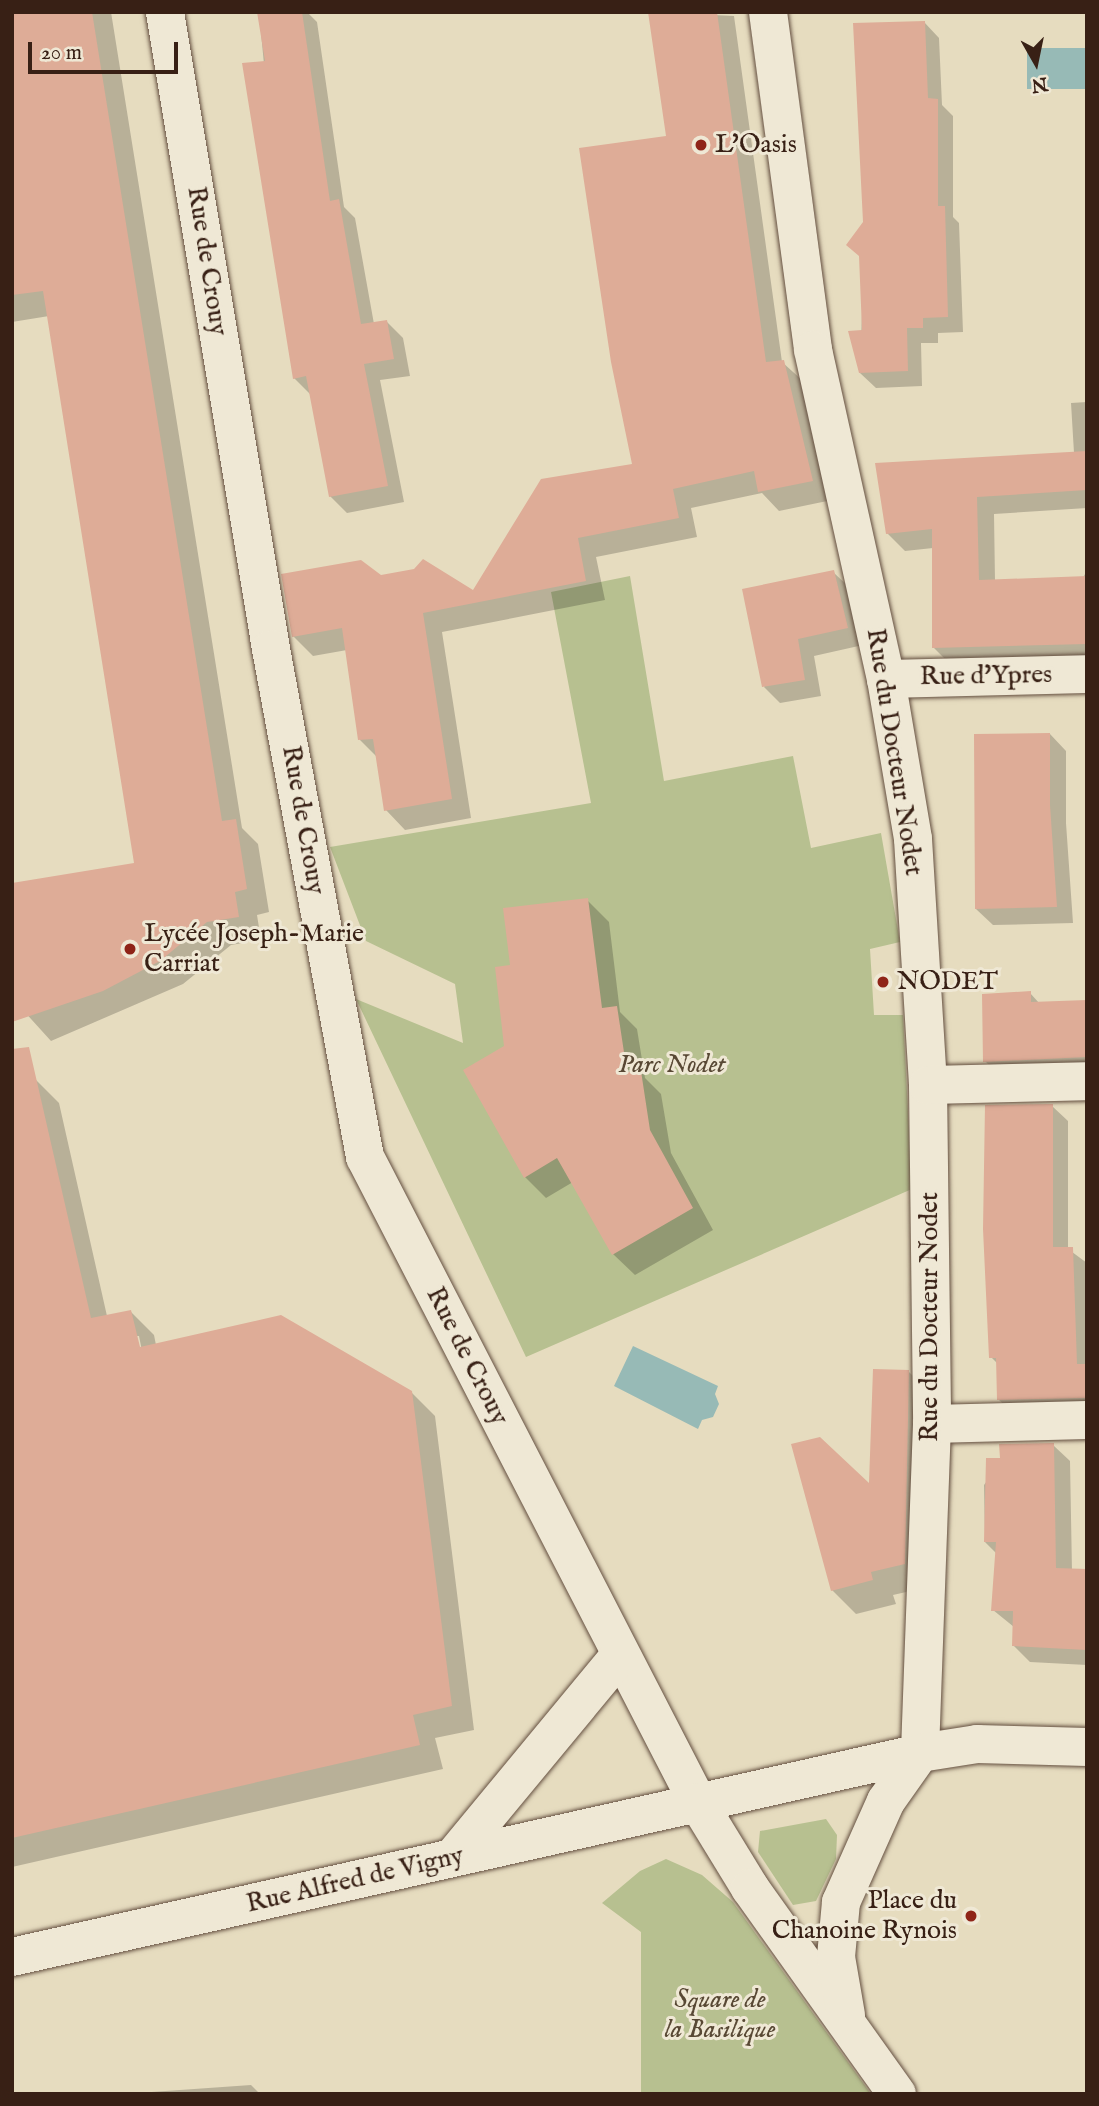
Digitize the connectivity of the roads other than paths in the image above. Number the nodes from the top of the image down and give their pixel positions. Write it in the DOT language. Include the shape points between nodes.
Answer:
graph roads {
  1 [pos="165,12"];
  2 [pos="768,12"];
  3 [pos="1087,674"];
  4 [pos="886,679"];
  5 [pos="1087,1081"];
  6 [pos="928,1085"];
  7 [pos="1087,1420"];
  8 [pos="932,1424"];
  9 [pos="620,1656"];
  10 [pos="1087,1747"];
  11 [pos="920,1753"];
  12 [pos="698,1803"];
  13 [pos="453,1857"];
  14 [pos="12,1957"];
  15 [pos="848,2024"];
  16 [pos="897,2094"];
  1 -- 9 [label="street, Rue de Crouy" via="271,649 365,1157"];
  2 -- 4 [label="street, Rue du Docteur Nodet" via="813,350"];
  3 -- 4 [label="street, Rue d'Ypres"];
  4 -- 6 [label="street, Rue du Docteur Nodet" via="913,838"];
  5 -- 6 [label="street"];
  6 -- 8 [label="street, Rue du Docteur Nodet"];
  7 -- 8 [label="street"];
  8 -- 11 [label="street, Rue du Docteur Nodet"];
  9 -- 12 [label="street, Rue de Crouy"];
  9 -- 13 [label="street"];
  10 -- 11 [label="street, Rue Alfred de Vigny" via="1018,1743"];
  11 -- 12 [label="street, Rue Alfred de Vigny"];
  11 -- 15 [label="street" via="886,1801 841,1902 836,1957"];
  12 -- 13 [label="street, Rue Alfred de Vigny"];
  12 -- 15 [label="street, Rue de Crouy" via="750,1888"];
  13 -- 14 [label="street, Rue Alfred de Vigny"];
  15 -- 16 [label="street, Rue de Crouy"];
}
